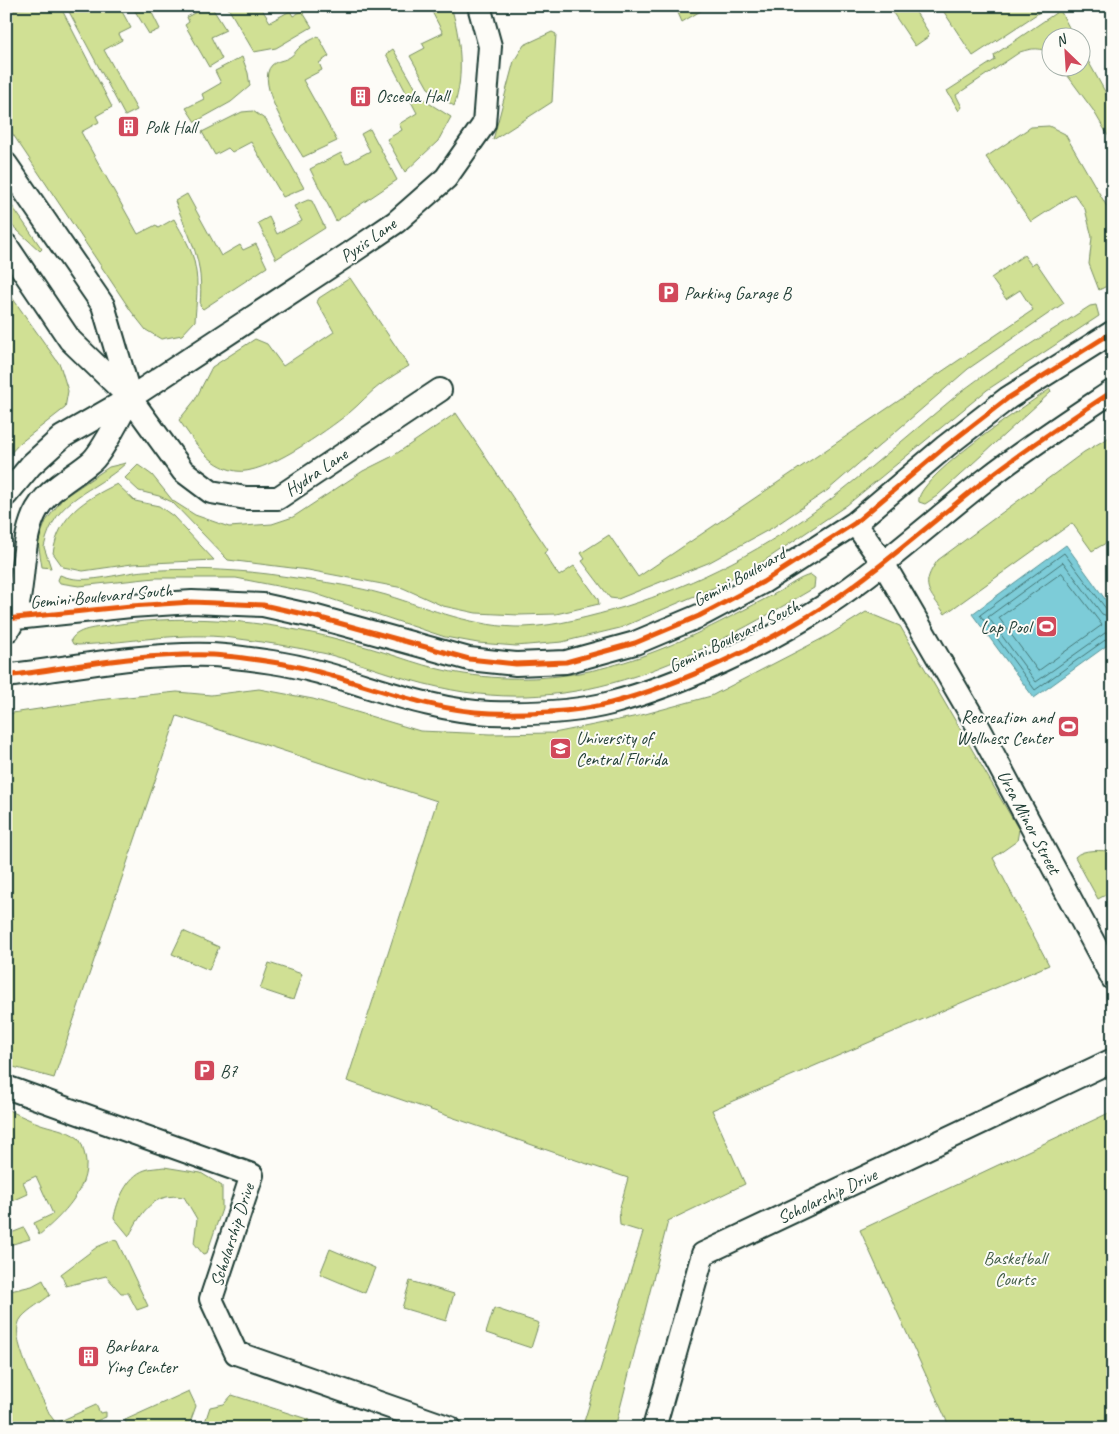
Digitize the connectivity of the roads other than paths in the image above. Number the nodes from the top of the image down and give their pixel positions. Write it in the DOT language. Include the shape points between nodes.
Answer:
graph roads {
  1 [pos="479,6"];
  2 [pos="6,164"];
  3 [pos="6,245"];
  4 [pos="1113,332"];
  5 [pos="440,390"];
  6 [pos="1113,391"];
  7 [pos="130,398"];
  8 [pos="6,495"];
  9 [pos="855,523"];
  10 [pos="883,563"];
  11 [pos="317,616"];
  12 [pos="9,623"];
  13 [pos="6,676"];
  14 [pos="1113,979"];
  15 [pos="1113,1060"];
  16 [pos="6,1087"];
  17 [pos="450,1428"];
  18 [pos="654,1428"];
  1 -- 7 [label="street, Pyxis Lane" via="490,46 484,124 446,178 396,222"];
  2 -- 7 [label="street" via="103,305"];
  3 -- 7 [label="street" via="70,340"];
  4 -- 9 [label="street, Gemini Boulevard" via="1008,398"];
  5 -- 7 [label="street, Hydra Lane" via="278,498 246,498 211,492 183,471"];
  6 -- 10 [label="street, Gemini Boulevard South" via="988,479"];
  7 -- 8 [label="street, Pyxis Lane" via="62,437 31,465"];
  7 -- 12 [label="street, Pyxis Lane" via="94,460 55,486 34,514 24,545"];
  9 -- 10 [label="street, Ursa Minor Street"];
  9 -- 11 [label="street, Gemini Boulevard" via="763,582 699,616 635,643 566,662 516,664 470,659"];
  10 -- 13 [label="street, Gemini Boulevard South" via="825,605 689,677 609,703 556,711 489,713 436,706 325,673 273,662 211,655 144,658"];
  10 -- 14 [label="street, Ursa Minor Street" via="979,728"];
  11 -- 12 [label="street, Gemini Boulevard South" via="263,605 192,602 131,606"];
  15 -- 18 [label="street, Scholarship Drive" via="703,1254"];
  16 -- 17 [label="street, Scholarship Drive" via="252,1175 211,1300 236,1353"];
}
